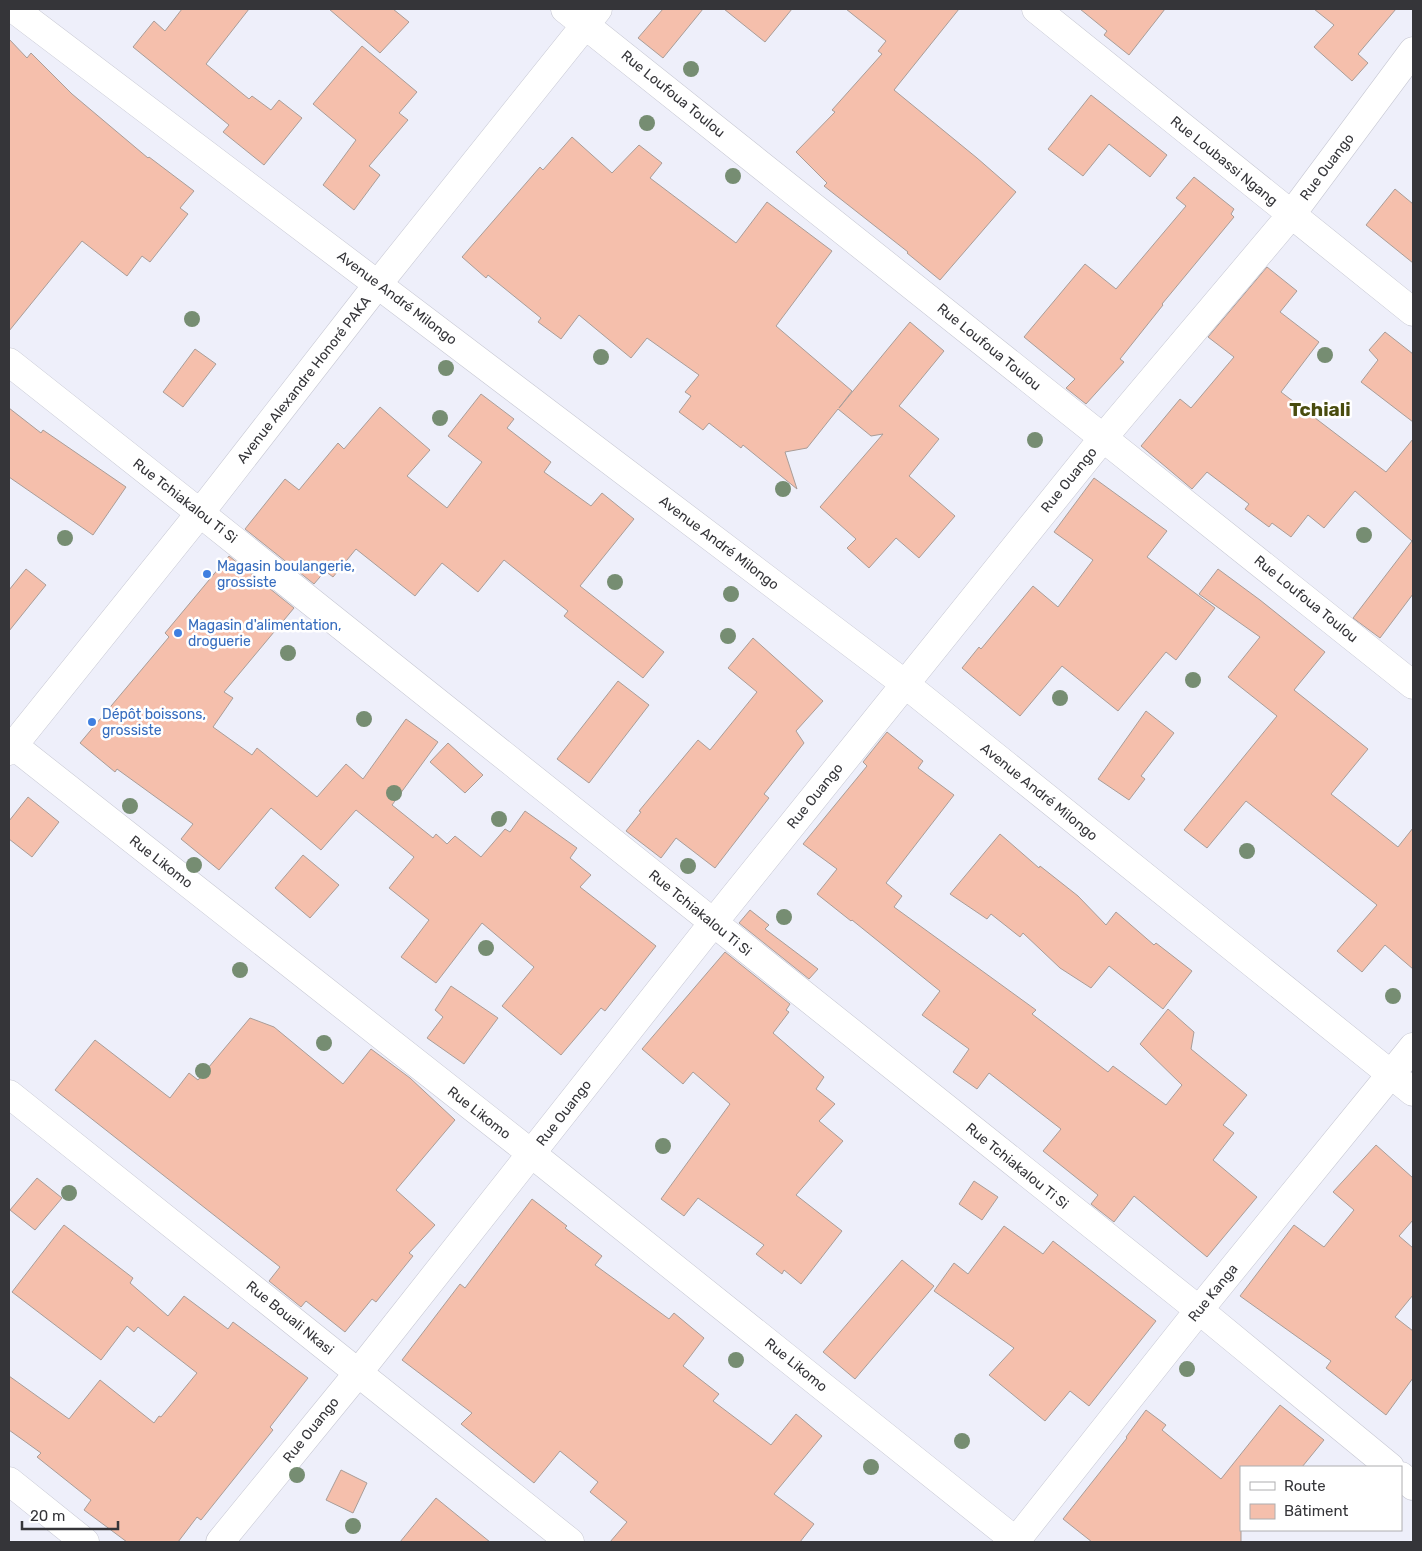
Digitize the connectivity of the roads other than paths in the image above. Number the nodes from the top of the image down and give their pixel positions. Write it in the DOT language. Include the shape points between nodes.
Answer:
graph roads {
  1 [pos="14,9"];
  2 [pos="1036,9"];
  3 [pos="583,14"];
  4 [pos="1413,51"];
  5 [pos="1291,215"];
  6 [pos="378,284"];
  7 [pos="1413,312"];
  8 [pos="9,362"];
  9 [pos="1103,438"];
  10 [pos="200,513"];
  11 [pos="905,684"];
  12 [pos="1413,685"];
  13 [pos="10,746"];
  14 [pos="713,924"];
  15 [pos="1413,1047"];
  16 [pos="1391,1074"];
  17 [pos="1413,1092"];
  18 [pos="9,1094"];
  19 [pos="532,1154"];
  20 [pos="1199,1310"];
  21 [pos="358,1373"];
  22 [pos="1389,1466"];
  23 [pos="1402,1477"];
  24 [pos="9,1481"];
  25 [pos="1413,1486"];
  26 [pos="85,1542"];
  27 [pos="220,1542"];
  28 [pos="570,1542"];
  29 [pos="1016,1542"];
  1 -- 6 [label="street, Avenue André Milongo"];
  2 -- 5 [label="street, Rue Loubassi Ngang"];
  3 -- 6 [label="street, Avenue Alexandre Honoré PAKA"];
  3 -- 9 [label="street, Rue Loufoua Toulou"];
  4 -- 5 [label="street, Rue Ouango"];
  5 -- 7 [label="street, Rue Loubassi Ngang"];
  5 -- 9 [label="street, Rue Ouango"];
  6 -- 10 [label="street, Avenue Alexandre Honoré PAKA"];
  6 -- 11 [label="street, Avenue André Milongo"];
  8 -- 10 [label="street, Rue Tchiakalou Ti Si"];
  9 -- 11 [label="street, Rue Ouango"];
  9 -- 12 [label="street, Rue Loufoua Toulou"];
  10 -- 13 [label="street, Avenue Alexandre Honoré PAKA"];
  10 -- 14 [label="street, Rue Tchiakalou Ti Si"];
  11 -- 14 [label="street, Rue Ouango"];
  11 -- 16 [label="street, Avenue André Milongo"];
  13 -- 19 [label="street, Rue Likomo"];
  14 -- 19 [label="street, Rue Ouango"];
  14 -- 20 [label="street, Rue Tchiakalou Ti Si"];
  15 -- 16 [label="street, Rue Kanga"];
  16 -- 17 [label="street, Avenue André Milongo"];
  16 -- 20 [label="street, Rue Kanga"];
  18 -- 21 [label="street, Rue Bouali Nkasi"];
  19 -- 21 [label="street, Rue Ouango"];
  19 -- 29 [label="street, Rue Likomo"];
  20 -- 22 [label="street, Rue Tchiakalou Ti Si"];
  20 -- 29 [label="street, Rue Kanga"];
  21 -- 27 [label="street, Rue Ouango"];
  21 -- 28 [label="street, Rue Bouali Nkasi"];
  23 -- 25 [label="street"];
  24 -- 26 [label="street"];
}
